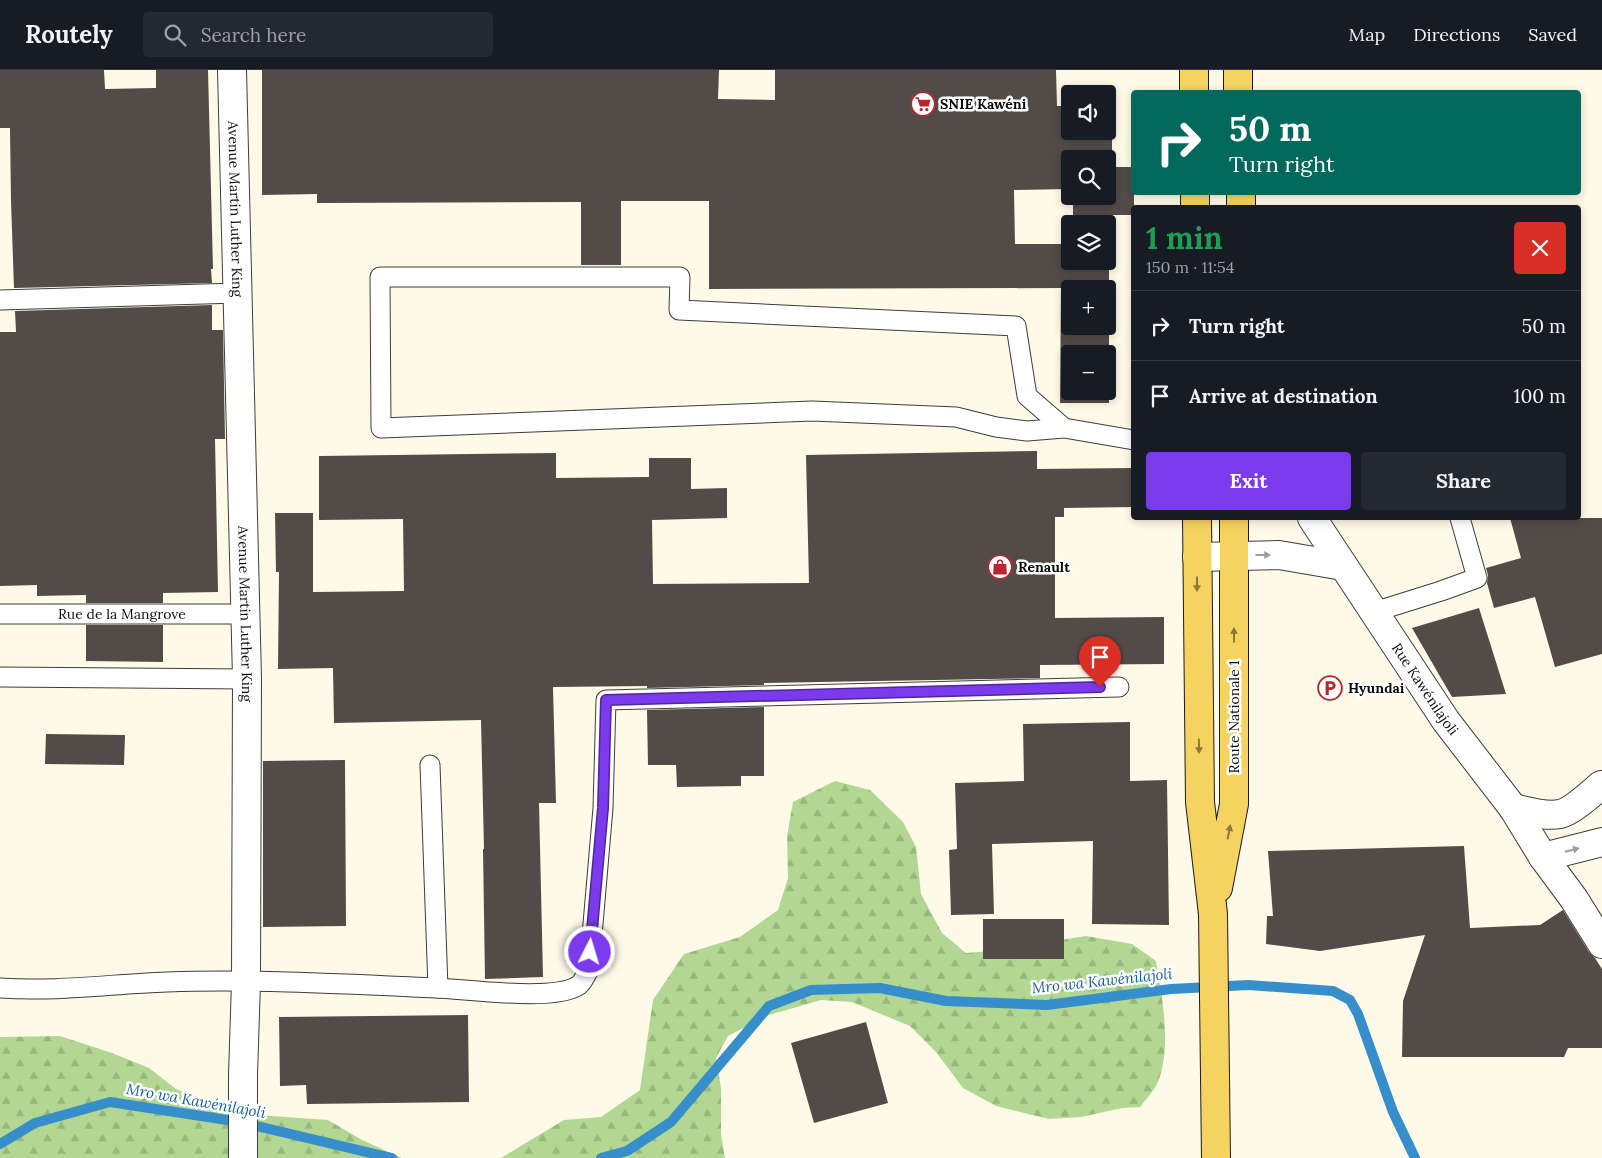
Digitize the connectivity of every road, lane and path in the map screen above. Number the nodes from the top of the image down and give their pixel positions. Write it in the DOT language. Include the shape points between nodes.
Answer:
graph roads {
  1 [pos="232,70"];
  2 [pos="1194,70"];
  3 [pos="1238,70"];
  4 [pos="1194,90"];
  5 [pos="1238,90"];
  6 [pos="238,293"];
  7 [pos="0,300"];
  8 [pos="1064,428"];
  9 [pos="1131,439"];
  10 [pos="1197,520"];
  11 [pos="1234,520"];
  12 [pos="1313,520"];
  13 [pos="1461,520"];
  14 [pos="1234,556"];
  15 [pos="1197,557"];
  16 [pos="1343,566"];
  17 [pos="1374,612"];
  18 [pos="0,614"];
  19 [pos="246,614"];
  20 [pos="0,677"];
  21 [pos="247,679"];
  22 [pos="1119,687"];
  23 [pos="430,765"];
  24 [pos="1602,787"];
  25 [pos="1513,808"];
  26 [pos="1602,842"];
  27 [pos="1543,857"];
  28 [pos="1213,914"];
  29 [pos="1602,944"];
  30 [pos="246,982"];
  31 [pos="0,988"];
  32 [pos="438,988"];
  33 [pos="243,1158"];
  34 [pos="1216,1158"];
  1 -- 6 [label="street, Avenue Martin Luther King"];
  2 -- 4 [label="main road"];
  3 -- 5 [label="main road"];
  6 -- 7 [label="lane"];
  6 -- 19 [label="street, Avenue Martin Luther King"];
  8 -- 8 [label="lane" via="1027,396 1016,326 679,310 680,277 380,277 381,428 812,411 956,417 1027,432"];
  8 -- 9 [label="lane"];
  10 -- 15 [label="main road, Route Nationale 1"];
  11 -- 14 [label="main road, Route Nationale 1"];
  12 -- 16 [label="street, Rue Kawénilajoli"];
  13 -- 17 [label="lane" via="1477,578"];
  14 -- 15 [label="street"];
  14 -- 16 [label="street, one-way" via="1279,555"];
  28 -- 14 [label="main road, Route Nationale 1, one-way" via="1234,804"];
  15 -- 28 [label="main road, Route Nationale 1, one-way" via="1200,802"];
  16 -- 17 [label="street, Rue Kawénilajoli"];
  17 -- 25 [label="street, Rue Kawénilajoli" via="1446,721"];
  18 -- 19 [label="lane, Rue de la Mangrove"];
  19 -- 21 [label="street, Avenue Martin Luther King"];
  20 -- 21 [label="lane"];
  21 -- 30 [label="street, Avenue Martin Luther King"];
  22 -- 32 [label="lane" via="606,700 603,808 589,970 580,985 564,992 521,994"];
  23 -- 32 [label="lane"];
  24 -- 25 [label="street" via="1561,814"];
  25 -- 27 [label="street, Rue Kawénilajoli"];
  27 -- 26 [label="street, one-way"];
  27 -- 29 [label="street, Rue Kawénilajoli"];
  28 -- 34 [label="main road, Route Nationale 1"];
  30 -- 31 [label="lane"];
  30 -- 32 [label="lane"];
  30 -- 33 [label="street, Avenue Martin Luther King"];
}
